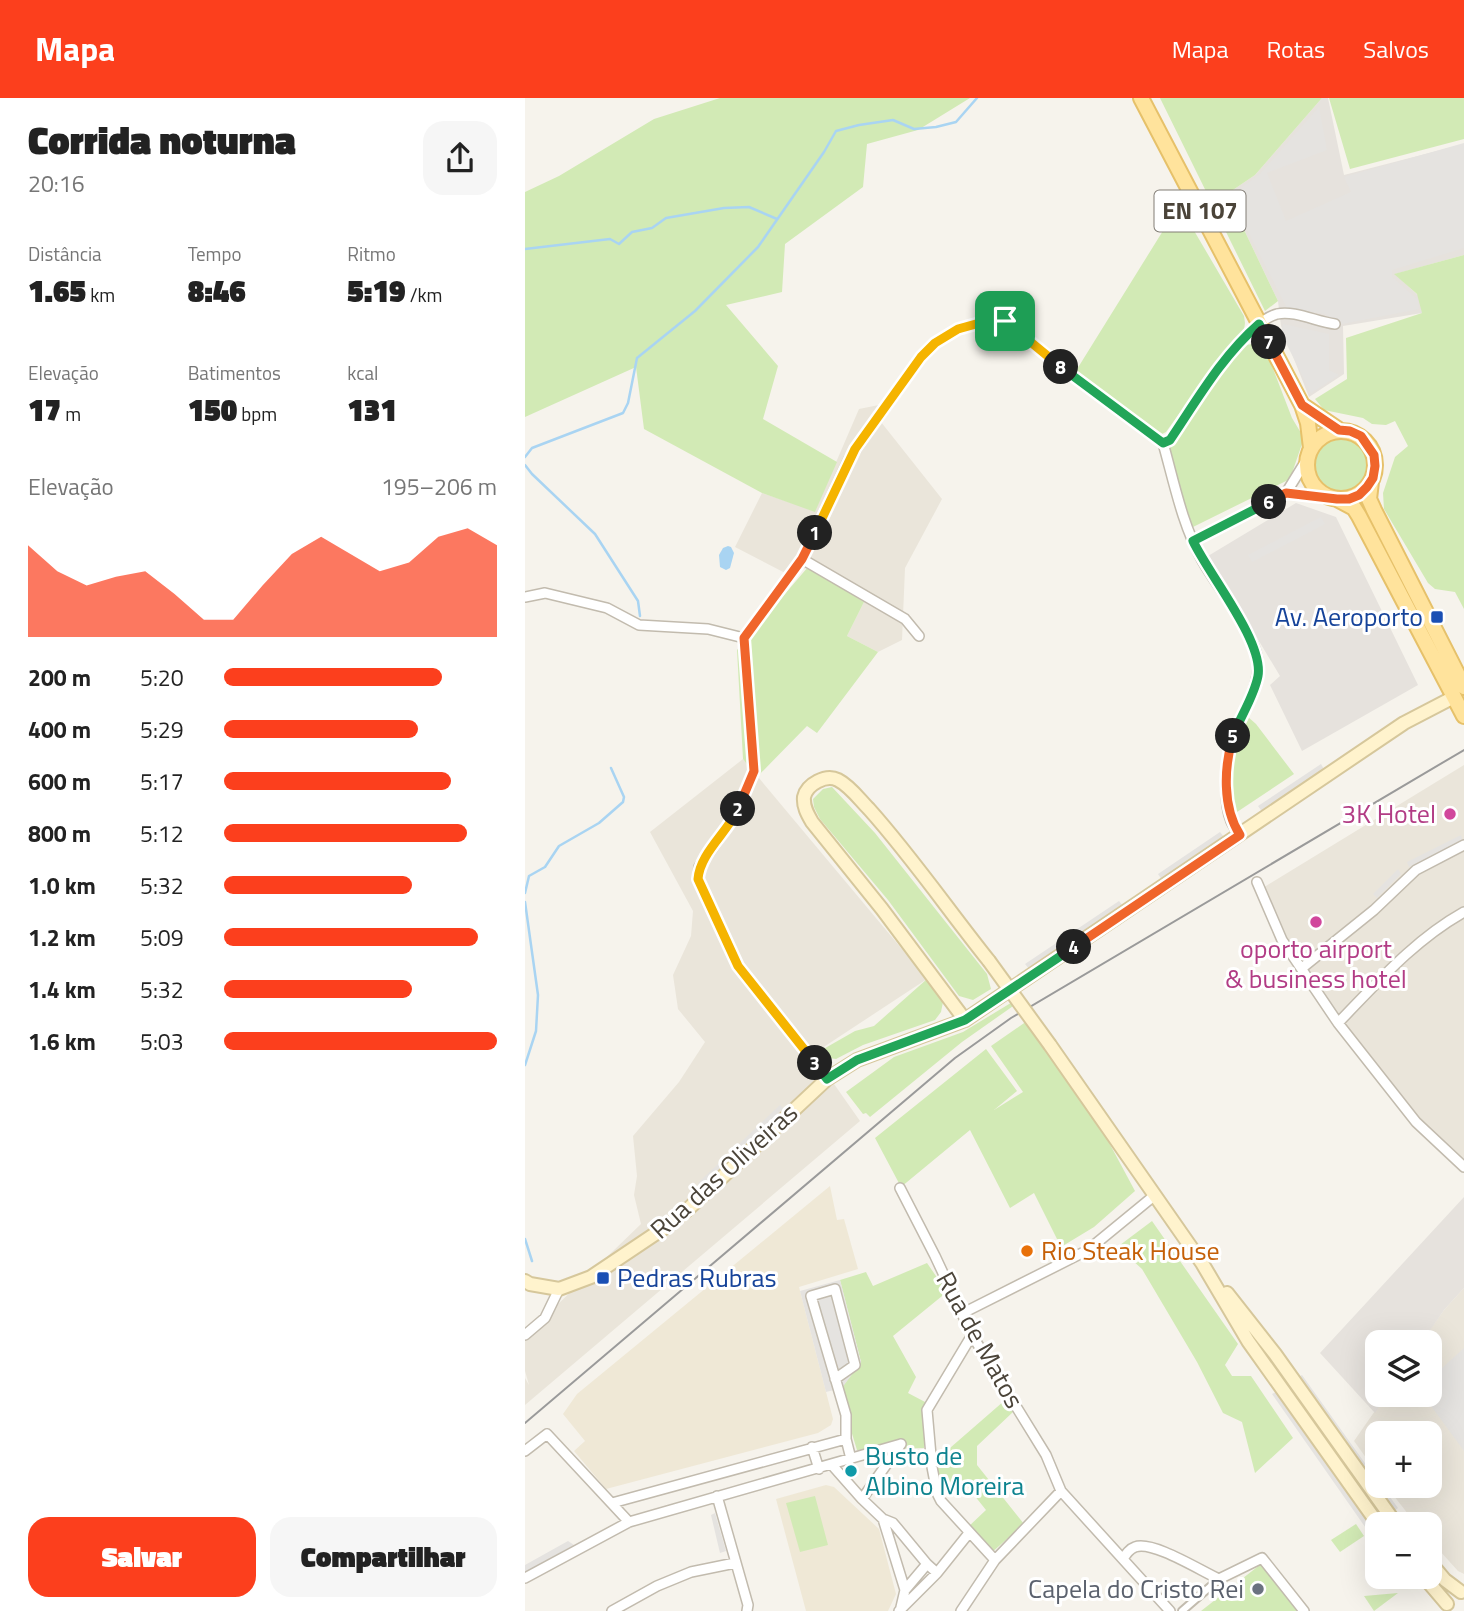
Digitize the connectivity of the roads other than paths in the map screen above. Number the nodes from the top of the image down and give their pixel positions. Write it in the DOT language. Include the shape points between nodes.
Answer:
graph roads {
  1 [pos="1141,98"];
  2 [pos="1259,324"];
  3 [pos="1335,324"];
  4 [pos="1302,405"];
  5 [pos="1339,430"];
  6 [pos="1163,443"];
  7 [pos="1309,454"];
  8 [pos="1371,482"];
  9 [pos="1286,493"];
  10 [pos="1332,498"];
  11 [pos="1193,541"];
  12 [pos="802,559"];
  13 [pos="525,597"];
  14 [pos="919,636"];
  15 [pos="744,638"];
  16 [pos="1461,692"];
  17 [pos="1464,716"];
  18 [pos="1240,835"];
  19 [pos="1464,845"];
  20 [pos="1257,882"];
  21 [pos="1464,912"];
  22 [pos="1302,968"];
  23 [pos="965,1020"];
  24 [pos="1338,1023"];
  25 [pos="827,1079"];
  26 [pos="1464,1167"];
  27 [pos="900,1188"];
  28 [pos="1155,1195"];
  29 [pos="1202,1264"];
  30 [pos="525,1281"];
  31 [pos="559,1289"];
  32 [pos="963,1313"];
  33 [pos="525,1335"];
  34 [pos="972,1335"];
  35 [pos="835,1379"];
  36 [pos="846,1438"];
  37 [pos="813,1447"];
  38 [pos="525,1451"];
  39 [pos="851,1459"];
  40 [pos="832,1465"];
  41 [pos="819,1469"];
  42 [pos="1061,1491"];
  43 [pos="717,1496"];
  44 [pos="862,1499"];
  45 [pos="611,1503"];
  46 [pos="1369,1512"];
  47 [pos="1387,1512"];
  48 [pos="883,1519"];
  49 [pos="629,1522"];
  50 [pos="969,1533"];
  51 [pos="1123,1559"];
  52 [pos="995,1560"];
  53 [pos="735,1563"];
  54 [pos="927,1564"];
  55 [pos="937,1573"];
  56 [pos="1442,1576"];
  57 [pos="525,1578"];
  58 [pos="1219,1579"];
  59 [pos="1433,1589"];
  60 [pos="905,1590"];
  61 [pos="1462,1592"];
  62 [pos="625,1607"];
  63 [pos="1446,1607"];
  64 [pos="902,1610"];
  65 [pos="612,1611"];
  66 [pos="747,1611"];
  67 [pos="961,1611"];
  68 [pos="1170,1611"];
  69 [pos="1182,1611"];
  70 [pos="1304,1611"];
  1 -- 2 [label="main road, EN 107"];
  2 -- 3 [label="street" via="1286,313"];
  2 -- 4 [label="main road, EN 107"];
  2 -- 6 [label="street" via="1241,340 1170,440"];
  4 -- 5 [label="main road, EN 107"];
  4 -- 7 [label="main road, EN 107"];
  5 -- 7 [label="main road" via="1318,439"];
  5 -- 8 [label="main road, EN 107" via="1361,436 1369,444 1375,466"];
  6 -- 11 [label="street"];
  6 -- 12 [label="street" via="1005,321 994,319 958,329 921,357 855,449"];
  7 -- 9 [label="street"];
  7 -- 10 [label="main road, EN 107" via="1310,481"];
  8 -- 10 [label="main road" via="1359,495"];
  8 -- 16 [label="main road, EN 107" via="1370,499 1379,520"];
  9 -- 10 [label="street"];
  9 -- 11 [label="street"];
  10 -- 16 [label="main road, EN 107" via="1354,508"];
  11 -- 18 [label="street" via="1258,657 1258,678 1227,763 1231,821"];
  12 -- 14 [label="street" via="905,620"];
  12 -- 15 [label="street"];
  13 -- 15 [label="street" via="545,593 607,608 639,625 709,629"];
  15 -- 25 [label="street" via="754,771 733,819 699,867 698,879 738,966"];
  16 -- 17 [label="main road, EN 107"];
  16 -- 18 [label="main road, Rua das Oliveiras" via="1404,723"];
  18 -- 23 [label="main road, Rua das Oliveiras"];
  19 -- 22 [label="street" via="1416,870"];
  20 -- 22 [label="street" via="1282,940"];
  21 -- 24 [label="street" via="1431,932"];
  22 -- 24 [label="street"];
  23 -- 25 [label="main road, Rua das Oliveiras" via="857,1060"];
  23 -- 28 [label="main road, bridge" via="812,822 804,799 819,780 838,779 882,824 989,961"];
  24 -- 26 [label="street" via="1416,1122"];
  25 -- 31 [label="main road, Rua das Oliveiras" via="686,1211 591,1277"];
  27 -- 32 [label="street, Rua de Matos"];
  28 -- 29 [label="main road"];
  28 -- 32 [label="street" via="1087,1250"];
  29 -- 46 [label="main road" via="1248,1341"];
  29 -- 47 [label="main road" via="1268,1344"];
  30 -- 31 [label="main road"];
  31 -- 33 [label="street" via="544,1318"];
  32 -- 34 [label="street, Rua de Matos"];
  34 -- 42 [label="street, Rua de Matos" via="1046,1455"];
  34 -- 50 [label="street" via="927,1410 936,1493"];
  35 -- 35 [label="street" via="811,1296 835,1289 855,1365"];
  35 -- 36 [label="street" via="846,1415"];
  36 -- 37 [label="street"];
  36 -- 39 [label="street"];
  37 -- 41 [label="street"];
  37 -- 45 [label="street"];
  38 -- 45 [label="street" via="547,1434"];
  39 -- 40 [label="street"];
  39 -- 44 [label="street" via="901,1444"];
  40 -- 41 [label="street"];
  40 -- 44 [label="street"];
  41 -- 43 [label="street"];
  42 -- 51 [label="street, Rua de Matos"];
  42 -- 52 [label="street"];
  43 -- 49 [label="street"];
  43 -- 53 [label="street"];
  44 -- 48 [label="street"];
  45 -- 49 [label="street"];
  48 -- 54 [label="street" via="893,1523"];
  48 -- 60 [label="street"];
  49 -- 57 [label="street"];
  50 -- 52 [label="street"];
  50 -- 55 [label="street"];
  51 -- 58 [label="street" via="1136,1546 1152,1547"];
  51 -- 68 [label="street, Rua de Matos"];
  52 -- 67 [label="street"];
  53 -- 62 [label="street" via="691,1572"];
  53 -- 66 [label="street"];
  54 -- 55 [label="street"];
  54 -- 60 [label="street"];
  55 -- 64 [label="street"];
  56 -- 61 [label="main road"];
  58 -- 69 [label="street"];
  58 -- 70 [label="street" via="1262,1558"];
  59 -- 63 [label="main road"];
  60 -- 64 [label="street"];
  61 -- 63 [label="main road"];
  62 -- 65 [label="street"];
}
